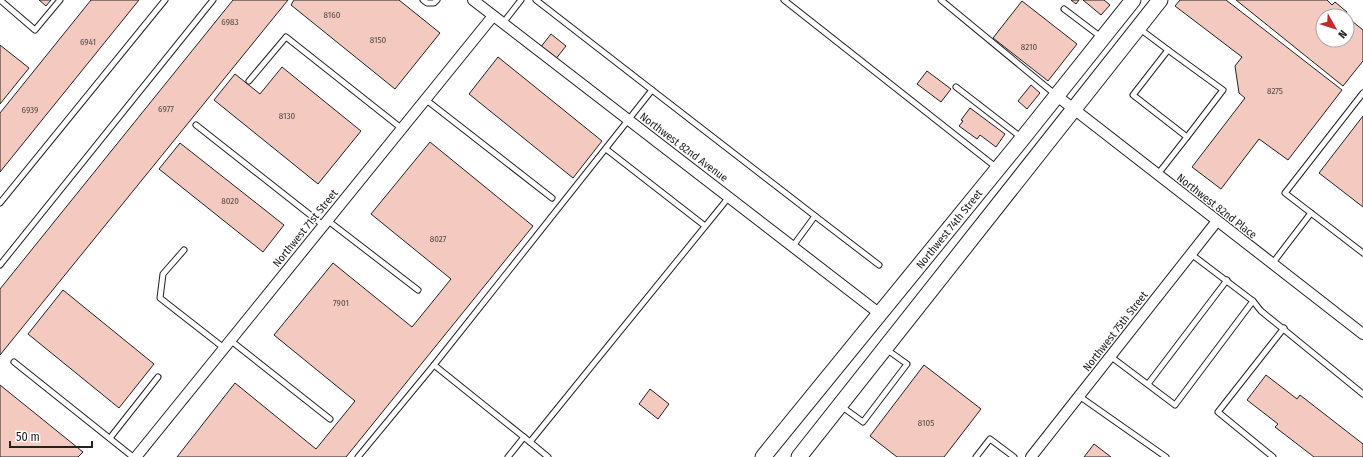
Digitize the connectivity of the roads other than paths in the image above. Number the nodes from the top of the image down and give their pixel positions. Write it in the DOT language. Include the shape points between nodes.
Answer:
graph roads {
  1 [pos="0,0"];
  2 [pos="60,0"];
  3 [pos="164,0"];
  4 [pos="213,0"];
  5 [pos="422,0"];
  6 [pos="437,0"];
  7 [pos="473,0"];
  8 [pos="521,0"];
  9 [pos="536,0"];
  10 [pos="784,0"];
  11 [pos="941,0"];
  12 [pos="1132,0"];
  13 [pos="1160,0"];
  14 [pos="1064,9"];
  15 [pos="493,16"];
  16 [pos="502,23"];
  17 [pos="1139,28"];
  18 [pos="1103,39"];
  19 [pos="1168,50"];
  20 [pos="249,81"];
  21 [pos="956,88"];
  22 [pos="652,90"];
  23 [pos="1363,93"];
  24 [pos="1057,96"];
  25 [pos="425,99"];
  26 [pos="1074,110"];
  27 [pos="628,120"];
  28 [pos="196,125"];
  29 [pos="401,128"];
  30 [pos="1187,137"];
  31 [pos="1023,138"];
  32 [pos="606,149"];
  33 [pos="998,169"];
  34 [pos="1158,174"];
  35 [pos="728,197"];
  36 [pos="552,198"];
  37 [pos="0,203"];
  38 [pos="1311,213"];
  39 [pos="815,216"];
  40 [pos="1217,220"];
  41 [pos="325,223"];
  42 [pos="705,226"];
  43 [pos="793,246"];
  44 [pos="184,250"];
  45 [pos="1363,253"];
  46 [pos="1191,254"];
  47 [pos="1272,264"];
  48 [pos="0,265"];
  49 [pos="879,265"];
  50 [pos="1227,280"];
  51 [pos="418,290"];
  52 [pos="1253,301"];
  53 [pos="880,314"];
  54 [pos="1284,328"];
  55 [pos="1363,334"];
  56 [pos="227,344"];
  57 [pos="885,348"];
  58 [pos="1110,356"];
  59 [pos="14,362"];
  60 [pos="434,365"];
  61 [pos="158,377"];
  62 [pos="1148,384"];
  63 [pos="1363,394"];
  64 [pos="1079,396"];
  65 [pos="840,406"];
  66 [pos="330,419"];
  67 [pos="524,437"];
  68 [pos="110,438"];
  69 [pos="530,442"];
  70 [pos="135,457"];
  71 [pos="358,457"];
  72 [pos="508,457"];
  73 [pos="548,457"];
  74 [pos="763,457"];
  75 [pos="800,457"];
  76 [pos="976,457"];
  77 [pos="1014,457"];
  78 [pos="1031,457"];
  79 [pos="1166,457"];
  80 [pos="1273,457"];
  1 -- 2 [label="lane" via="35,30"];
  3 -- 37 [label="lane"];
  4 -- 48 [label="lane"];
  5 -- 6 [label="lane" via="434,3"];
  7 -- 15 [label="street, Northwest 82nd Avenue"];
  8 -- 16 [label="lane"];
  9 -- 22 [label="lane"];
  10 -- 33 [label="lane"];
  11 -- 24 [label="lane"];
  12 -- 18 [label="main road, Northwest 74th Street"];
  13 -- 17 [label="main road, Northwest 74th Street"];
  14 -- 18 [label="lane"];
  15 -- 16 [label="street, Northwest 82nd Avenue"];
  15 -- 25 [label="street, Northwest 71st Street"];
  16 -- 27 [label="street, Northwest 82nd Avenue"];
  17 -- 19 [label="lane"];
  17 -- 26 [label="main road, Northwest 74th Street"];
  18 -- 24 [label="main road, Northwest 74th Street"];
  19 -- 30 [label="lane" via="1134,94"];
  19 -- 30 [label="lane" via="1223,90"];
  20 -- 29 [label="lane" via="286,37"];
  21 -- 31 [label="lane"];
  22 -- 27 [label="lane"];
  22 -- 39 [label="lane"];
  23 -- 38 [label="lane" via="1286,193"];
  24 -- 26 [label="street, Northwest 82nd Place"];
  24 -- 31 [label="main road, Northwest 74th Street"];
  25 -- 29 [label="street, Northwest 71st Street"];
  25 -- 36 [label="lane"];
  26 -- 34 [label="street, Northwest 82nd Place"];
  26 -- 57 [label="main road, Northwest 74th Street"];
  27 -- 32 [label="lane"];
  27 -- 35 [label="street, Northwest 82nd Avenue"];
  28 -- 41 [label="lane"];
  29 -- 41 [label="street, Northwest 71st Street"];
  30 -- 34 [label="lane"];
  31 -- 33 [label="main road, Northwest 74th Street"];
  32 -- 42 [label="lane"];
  32 -- 60 [label="lane"];
  33 -- 53 [label="main road, Northwest 74th Street"];
  34 -- 40 [label="street, Northwest 82nd Place"];
  35 -- 42 [label="lane"];
  35 -- 43 [label="street, Northwest 82nd Avenue"];
  38 -- 45 [label="lane"];
  38 -- 47 [label="lane"];
  39 -- 43 [label="lane"];
  39 -- 49 [label="lane"];
  40 -- 46 [label="street, Northwest 75th Street"];
  40 -- 47 [label="street, Northwest 82nd Place"];
  41 -- 51 [label="lane"];
  41 -- 56 [label="street, Northwest 71st Street"];
  42 -- 69 [label="lane"];
  43 -- 53 [label="street, Northwest 82nd Avenue"];
  44 -- 56 [label="lane" via="162,274 160,298"];
  46 -- 50 [label="lane"];
  46 -- 58 [label="street, Northwest 75th Street"];
  47 -- 55 [label="street, Northwest 82nd Place"];
  50 -- 52 [label="lane"];
  50 -- 62 [label="lane"];
  52 -- 54 [label="lane" via="1261,311"];
  52 -- 62 [label="lane" via="1175,405"];
  53 -- 74 [label="main road, Northwest 74th Street"];
  54 -- 63 [label="lane"];
  54 -- 80 [label="lane" via="1218,412"];
  56 -- 66 [label="lane"];
  56 -- 70 [label="street, Northwest 71st Street"];
  57 -- 65 [label="main road, Northwest 74th Street"];
  57 -- 65 [label="lane" via="907,364 863,422"];
  58 -- 62 [label="lane"];
  58 -- 64 [label="street, Northwest 75th Street"];
  59 -- 68 [label="lane"];
  60 -- 67 [label="lane"];
  60 -- 71 [label="lane"];
  61 -- 68 [label="lane"];
  64 -- 78 [label="street, Northwest 75th Street"];
  64 -- 79 [label="lane"];
  65 -- 75 [label="main road, Northwest 74th Street"];
  67 -- 69 [label="lane"];
  67 -- 72 [label="lane"];
  68 -- 70 [label="lane"];
  69 -- 73 [label="lane"];
  76 -- 77 [label="lane" via="990,439"];
}
